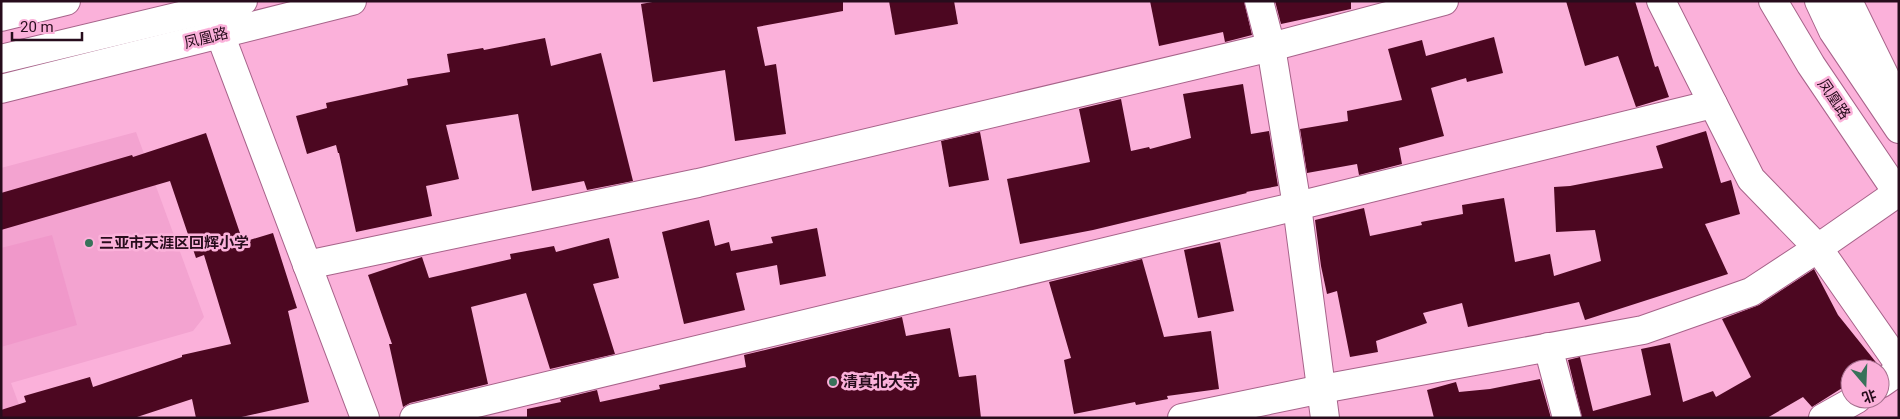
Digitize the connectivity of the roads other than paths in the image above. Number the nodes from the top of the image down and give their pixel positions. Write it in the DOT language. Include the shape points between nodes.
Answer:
graph roads {
  1 [pos="66,1"];
  2 [pos="243,1"];
  3 [pos="352,1"];
  4 [pos="1259,1"];
  5 [pos="1444,1"];
  6 [pos="1661,1"];
  7 [pos="1773,1"];
  8 [pos="1819,1"];
  9 [pos="1848,1"];
  10 [pos="211,10"];
  11 [pos="1,17"];
  12 [pos="220,34"];
  13 [pos="1271,47"];
  14 [pos="1,59"];
  15 [pos="1,89"];
  16 [pos="1712,104"];
  17 [pos="1899,105"];
  18 [pos="1899,129"];
  19 [pos="1898,194"];
  20 [pos="1297,206"];
  21 [pos="1818,248"];
  22 [pos="307,265"];
  23 [pos="1548,347"];
  24 [pos="1899,364"];
  25 [pos="1322,389"];
  26 [pos="1840,408"];
  27 [pos="365,418"];
  28 [pos="414,418"];
  29 [pos="1182,418"];
  30 [pos="1325,418"];
  31 [pos="1567,418"];
  32 [pos="1823,418"];
  1 -- 11 [label="main road"];
  2 -- 10 [label="main road, 凤凰路"];
  3 -- 12 [label="main road, 凤凰路"];
  4 -- 13 [label="main road"];
  5 -- 13 [label="main road"];
  6 -- 16 [label="main road"];
  7 -- 19 [label="main road, 凤凰路" via="1811,66"];
  8 -- 18 [label="main road" via="1833,31"];
  9 -- 17 [label="main road"];
  10 -- 12 [label="main road"];
  10 -- 14 [label="main road, 凤凰路"];
  12 -- 15 [label="main road, 凤凰路"];
  12 -- 22 [label="main road"];
  13 -- 20 [label="main road"];
  13 -- 22 [label="main road" via="698,183"];
  16 -- 20 [label="main road"];
  16 -- 21 [label="main road" via="1751,179"];
  19 -- 21 [label="main road"];
  20 -- 25 [label="main road"];
  20 -- 28 [label="main road"];
  21 -- 23 [label="main road" via="1751,292 1643,330"];
  21 -- 24 [label="main road"];
  22 -- 27 [label="main road"];
  23 -- 25 [label="main road"];
  23 -- 31 [label="main road"];
  25 -- 29 [label="main road"];
  25 -- 30 [label="main road"];
  26 -- 32 [label="main road"];
}
